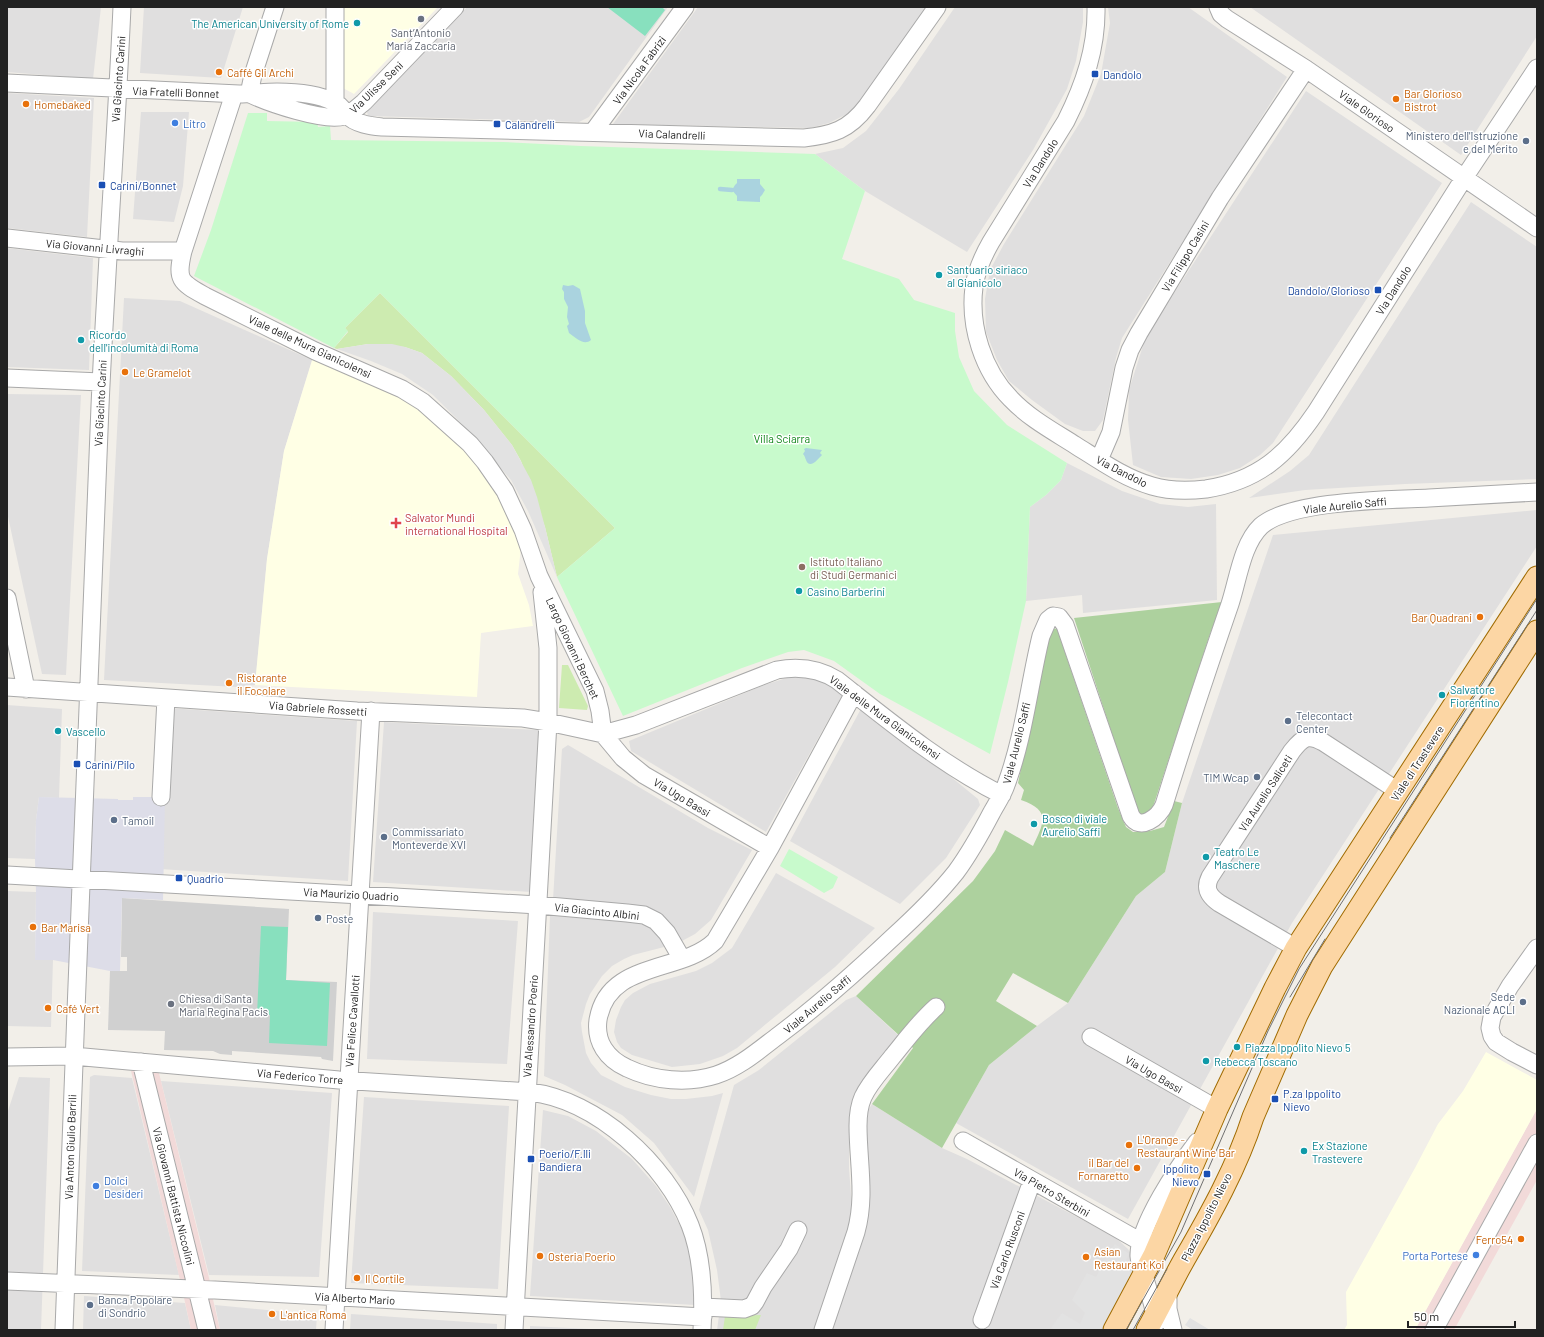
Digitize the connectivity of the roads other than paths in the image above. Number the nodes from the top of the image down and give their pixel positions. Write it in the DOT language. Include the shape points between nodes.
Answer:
graph roads {
  1 [pos="122,7"];
  2 [pos="275,7"];
  3 [pos="335,7"];
  4 [pos="455,7"];
  5 [pos="685,7"];
  6 [pos="937,7"];
  7 [pos="1096,7"];
  8 [pos="1218,7"];
  9 [pos="1537,68"];
  10 [pos="1306,69"];
  11 [pos="7,83"];
  12 [pos="118,89"];
  13 [pos="241,94"];
  14 [pos="335,102"];
  15 [pos="347,115"];
  16 [pos="593,132"];
  17 [pos="1464,178"];
  18 [pos="1537,228"];
  19 [pos="7,238"];
  20 [pos="108,250"];
  21 [pos="183,251"];
  22 [pos="7,378"];
  23 [pos="101,382"];
  24 [pos="1099,460"];
  25 [pos="1537,492"];
  26 [pos="539,576"];
  27 [pos="1537,577"];
  28 [pos="7,598"];
  29 [pos="1537,631"];
  30 [pos="7,687"];
  31 [pos="26,688"];
  32 [pos="87,692"];
  33 [pos="854,694"];
  34 [pos="166,698"];
  35 [pos="371,711"];
  36 [pos="548,722"];
  37 [pos="603,734"];
  38 [pos="1398,791"];
  39 [pos="1002,795"];
  40 [pos="161,797"];
  41 [pos="770,848"];
  42 [pos="7,875"];
  43 [pos="81,880"];
  44 [pos="360,895"];
  45 [pos="538,905"];
  46 [pos="1296,948"];
  47 [pos="1534,958"];
  48 [pos="682,959"];
  49 [pos="936,1007"];
  50 [pos="1091,1037"];
  51 [pos="7,1056"];
  52 [pos="73,1056"];
  53 [pos="141,1062"];
  54 [pos="1537,1065"];
  55 [pos="348,1080"];
  56 [pos="526,1092"];
  57 [pos="1214,1117"];
  58 [pos="963,1141"];
  59 [pos="1537,1144"];
  60 [pos="1032,1181"];
  61 [pos="798,1230"];
  62 [pos="1141,1242"];
  63 [pos="1144,1275"];
  64 [pos="7,1281"];
  65 [pos="66,1283"];
  66 [pos="197,1289"];
  67 [pos="336,1297"];
  68 [pos="515,1307"];
  69 [pos="703,1318"];
  70 [pos="982,1320"];
  71 [pos="1164,1326"];
  72 [pos="64,1330"];
  73 [pos="207,1330"];
  74 [pos="334,1330"];
  75 [pos="514,1330"];
  76 [pos="823,1330"];
  77 [pos="1114,1330"];
  78 [pos="1434,1330"];
  1 -- 12 [label="street, Via Giacinto Carini"];
  2 -- 13 [label="street, Viale delle Mura Gianicolensi" via="253,75"];
  3 -- 14 [label="street"];
  4 -- 15 [label="street, Via Ulisse Seni" via="364,102"];
  5 -- 16 [label="street, Via Nicola Fabrizi"];
  6 -- 16 [label="street, Via Calandrelli" via="862,113 850,124 831,134 804,138"];
  7 -- 24 [label="street, Via Dandolo" via="1091,57 1076,101 986,251 976,279 973,297 975,326 981,349 1002,389 1029,415"];
  8 -- 10 [label="street, Viale Glorioso" via="1227,19"];
  9 -- 17 [label="street, Via Dandolo"];
  10 -- 17 [label="street, Viale Glorioso"];
  10 -- 24 [label="street, Via Filippo Casini" via="1220,198 1141,328 1124,368 1113,426"];
  11 -- 12 [label="street, Via Fratelli Bonnet"];
  12 -- 13 [label="street, Via Fratelli Bonnet"];
  12 -- 20 [label="street, Via Giacinto Carini"];
  13 -- 14 [label="street, Via Calandrelli" via="288,92 317,96"];
  13 -- 15 [label="street" via="299,111 335,117"];
  13 -- 21 [label="street, Viale delle Mura Gianicolensi"];
  14 -- 15 [label="street, Via Calandrelli"];
  15 -- 16 [label="street, Via Calandrelli" via="362,124 382,127"];
  17 -- 18 [label="street, Viale Glorioso"];
  17 -- 24 [label="street, Via Dandolo" via="1312,418 1288,448 1271,464 1256,474 1232,483 1179,490 1159,488 1138,481"];
  19 -- 20 [label="street, Via Giovanni Livraghi"];
  20 -- 21 [label="street, Via Giovanni Livraghi"];
  20 -- 23 [label="street, Via Giacinto Carini"];
  21 -- 26 [label="street, Viale delle Mura Gianicolensi" via="180,275 189,286 315,351 389,382 417,398 439,415 470,444 505,491 523,530"];
  22 -- 23 [label="street"];
  23 -- 32 [label="street, Via Giacinto Carini"];
  25 -- 39 [label="street, Viale Aurelio Saffi" via="1325,505 1288,512 1261,526 1246,550 1164,805 1158,816 1146,822 1136,822 1128,810 1065,625 1059,617 1053,616 1043,631 1015,757"];
  26 -- 36 [label="street, Largo Giovanni Berchet" via="548,648"];
  26 -- 37 [label="street, Largo Giovanni Berchet" via="593,686"];
  27 -- 38 [label="main road, Viale di Trastevere"];
  28 -- 31 [label="street"];
  29 -- 71 [label="main road, Piazza Ippolito Nievo" via="1322,966 1297,1015 1237,1157 1168,1292"];
  30 -- 31 [label="street, Via Gabriele Rossetti"];
  31 -- 32 [label="street, Via Gabriele Rossetti"];
  32 -- 34 [label="street, Via Gabriele Rossetti"];
  32 -- 43 [label="street, Via Giacinto Carini"];
  33 -- 37 [label="street, Viale delle Mura Gianicolensi" via="837,680 817,670 784,669 636,725"];
  33 -- 39 [label="street, Viale delle Mura Gianicolensi" via="953,766"];
  33 -- 41 [label="street, Viale Aurelio Saffi"];
  34 -- 35 [label="street, Via Gabriele Rossetti"];
  34 -- 40 [label="street"];
  35 -- 36 [label="street, Via Gabriele Rossetti" via="523,718"];
  35 -- 44 [label="street, Via Felice Cavallotti"];
  36 -- 37 [label="street"];
  36 -- 45 [label="street, Via Alessandro Poerio"];
  37 -- 41 [label="street, Via Ugo Bassi" via="623,758 644,775"];
  38 -- 46 [label="main road, Viale di Trastevere"];
  38 -- 46 [label="street, Via Aurelio Saliceti" via="1323,742 1308,737 1292,751 1210,877 1207,887 1209,896"];
  39 -- 48 [label="street, Viale Aurelio Saffi" via="964,860 934,898 857,971 746,1060 719,1074 687,1080 653,1077 620,1065 604,1051 598,1036 598,1020 604,1001 613,989 630,977"];
  41 -- 48 [label="street, Viale Aurelio Saffi" via="718,937 705,949"];
  42 -- 43 [label="street, Via Maurizio Quadrio"];
  43 -- 44 [label="street, Via Maurizio Quadrio"];
  43 -- 52 [label="street, Via Anton Giulio Barrili"];
  44 -- 45 [label="street, Via Maurizio Quadrio"];
  44 -- 55 [label="street, Via Felice Cavallotti"];
  45 -- 48 [label="street, Via Giacinto Albini" via="627,912 649,917 659,923 667,933"];
  45 -- 56 [label="street, Via Alessandro Poerio"];
  46 -- 57 [label="main road, Piazza Ippolito Nievo"];
  47 -- 54 [label="street" via="1510,986 1490,1024 1494,1040"];
  49 -- 76 [label="street" via="875,1077 862,1101 858,1122 862,1188 859,1219"];
  50 -- 57 [label="street, Via Ugo Bassi"];
  51 -- 52 [label="street, Via Federico Torre"];
  52 -- 53 [label="street, Via Federico Torre"];
  52 -- 65 [label="street, Via Anton Giulio Barrili"];
  53 -- 55 [label="street, Via Federico Torre"];
  53 -- 66 [label="street, Via Giovanni Battista Niccolini"];
  55 -- 56 [label="street, Via Federico Torre"];
  55 -- 67 [label="street, Via Felice Cavallotti"];
  56 -- 68 [label="street, Via Alessandro Poerio"];
  56 -- 69 [label="street, Via Federico Torre" via="552,1097 601,1120 629,1141 661,1176 680,1203 693,1236 702,1280"];
  57 -- 62 [label="street, Piazza Ippolito Nievo" via="1174,1174 1151,1216"];
  57 -- 63 [label="main road, Piazza Ippolito Nievo"];
  58 -- 60 [label="street, Via Pietro Sterbini"];
  59 -- 78 [label="street"];
  60 -- 62 [label="street, Via Pietro Sterbini"];
  60 -- 70 [label="street, Via Carlo Rusconi"];
  61 -- 69 [label="street, Via Alberto Mario" via="789,1249 752,1306"];
  62 -- 63 [label="street, Piazza Ippolito Nievo" via="1140,1260"];
  63 -- 71 [label="street, Piazza Ippolito Nievo"];
  63 -- 77 [label="main road"];
  64 -- 65 [label="street, Via Alberto Mario"];
  65 -- 66 [label="street, Via Alberto Mario"];
  65 -- 72 [label="street, Via Anton Giulio Barrili"];
  66 -- 67 [label="street, Via Alberto Mario"];
  66 -- 73 [label="street, Via Giovanni Battista Niccolini"];
  67 -- 68 [label="street, Via Alberto Mario"];
  67 -- 74 [label="street, Via Felice Cavallotti"];
  68 -- 69 [label="street, Via Alberto Mario"];
  68 -- 75 [label="street, Via Alessandro Poerio"];
}
